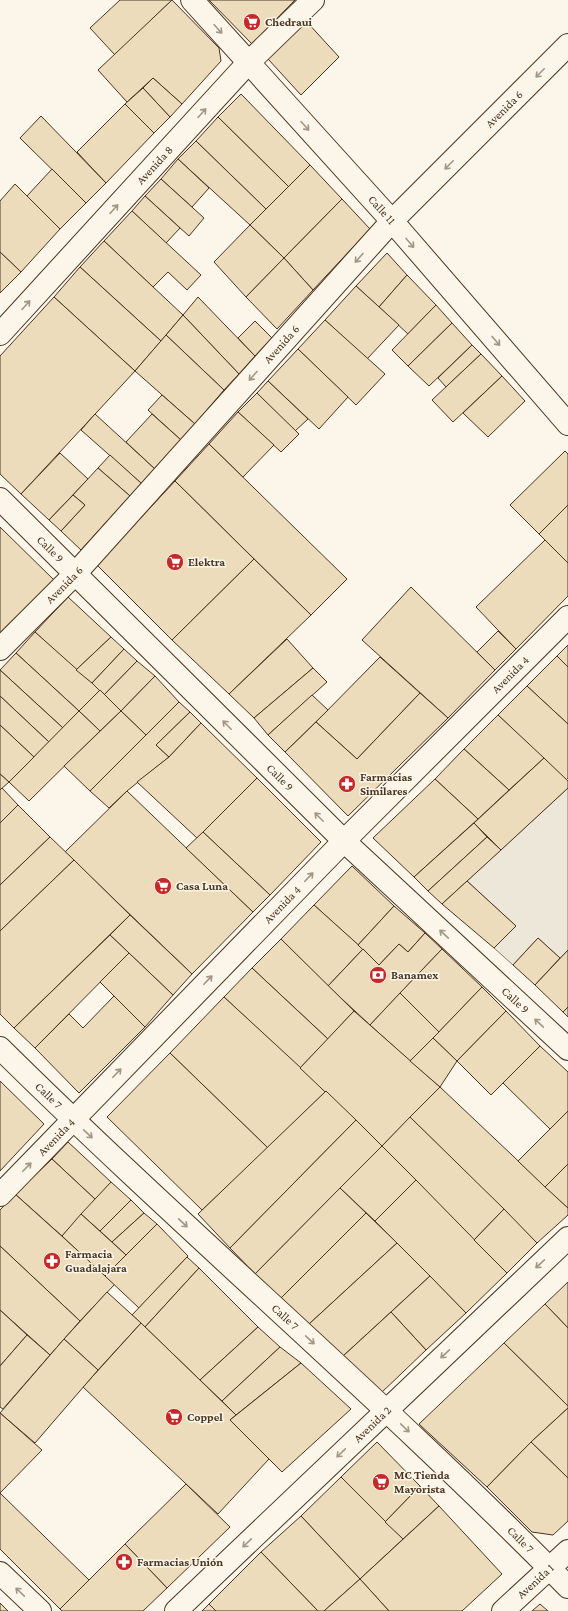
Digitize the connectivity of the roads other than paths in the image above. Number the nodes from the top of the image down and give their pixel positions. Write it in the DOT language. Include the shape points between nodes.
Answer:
graph roads {
  1 [pos="192,0"];
  2 [pos="313,0"];
  3 [pos="568,45"];
  4 [pos="248,63"];
  5 [pos="392,222"];
  6 [pos="0,334"];
  7 [pos="568,424"];
  8 [pos="0,499"];
  9 [pos="75,574"];
  10 [pos="568,617"];
  11 [pos="0,649"];
  12 [pos="344,841"];
  13 [pos="0,1048"];
  14 [pos="568,1049"];
  15 [pos="72,1120"];
  16 [pos="0,1195"];
  17 [pos="568,1238"];
  18 [pos="386,1410"];
  19 [pos="568,1551"];
  20 [pos="549,1568"];
  21 [pos="0,1573"];
  22 [pos="568,1587"];
  23 [pos="40,1611"];
  24 [pos="176,1611"];
  25 [pos="503,1611"];
  1 -- 4 [label="street, Calle 11, one-way"];
  2 -- 4 [label="street, Avenida 8"];
  3 -- 5 [label="street, Avenida 6, one-way"];
  4 -- 5 [label="street, Calle 11, one-way"];
  6 -- 4 [label="street, Avenida 8, one-way"];
  5 -- 7 [label="street, Calle 11, one-way"];
  5 -- 9 [label="street, Avenida 6, one-way"];
  8 -- 9 [label="street, Calle 9"];
  9 -- 11 [label="street, Avenida 6"];
  12 -- 9 [label="street, Calle 9, one-way"];
  10 -- 12 [label="street, Avenida 4"];
  14 -- 12 [label="street, Calle 9, one-way"];
  15 -- 12 [label="street, Avenida 4, one-way"];
  13 -- 15 [label="street, Calle 7"];
  16 -- 15 [label="street, Avenida 4, one-way"];
  15 -- 18 [label="street, Calle 7, one-way"];
  17 -- 18 [label="street, Avenida 2, one-way"];
  18 -- 20 [label="street, Calle 7, one-way"];
  18 -- 24 [label="street, Avenida 2, one-way"];
  19 -- 20 [label="street, Avenida 1"];
  20 -- 22 [label="street, Calle 7"];
  20 -- 25 [label="street, Avenida 1"];
  23 -- 21 [label="street, one-way"];
}
